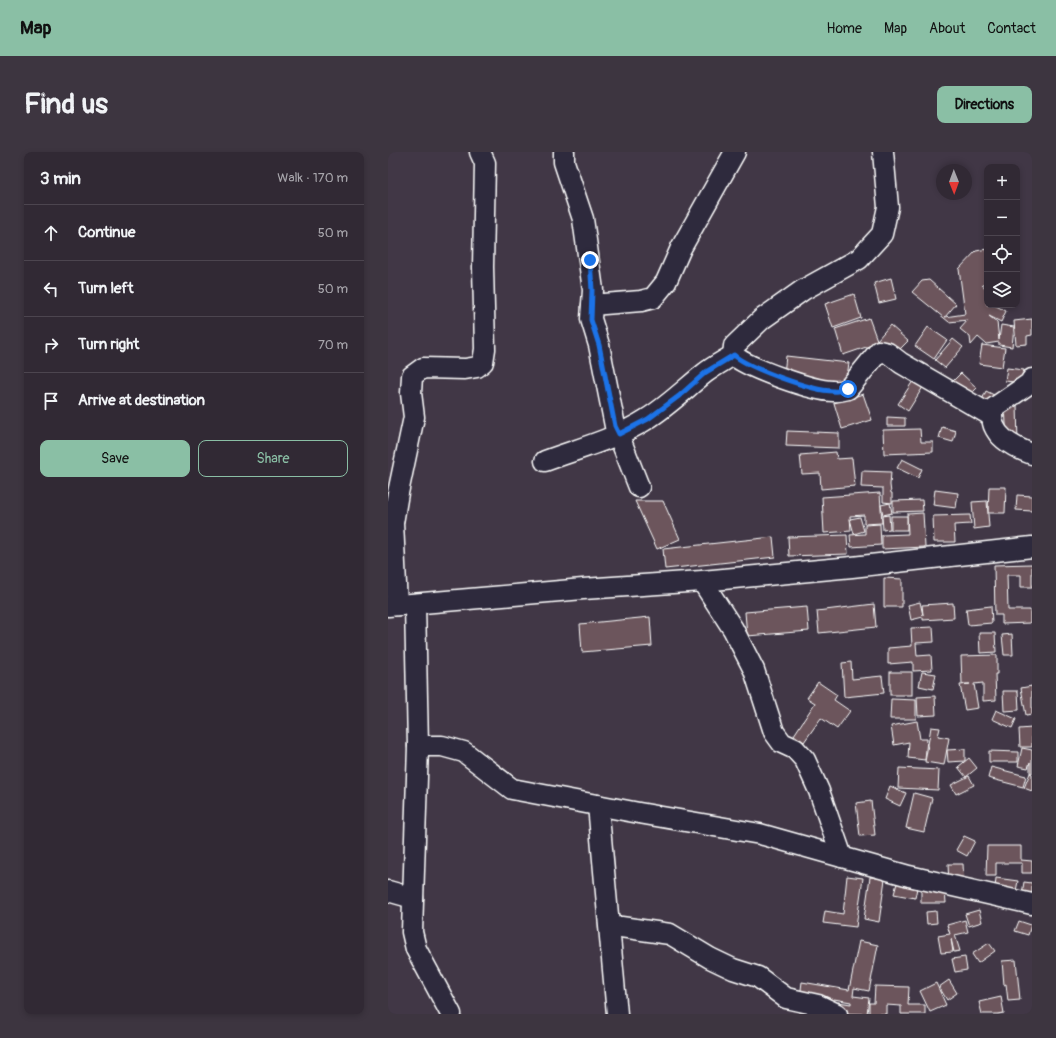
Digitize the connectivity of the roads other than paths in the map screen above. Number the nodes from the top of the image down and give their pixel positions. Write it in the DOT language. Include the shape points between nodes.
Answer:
graph roads {
  1 [pos="480,152"];
  2 [pos="564,152"];
  3 [pos="735,152"];
  4 [pos="883,152"];
  5 [pos="592,305"];
  6 [pos="734,355"];
  7 [pos="1032,379"];
  8 [pos="992,416"];
  9 [pos="619,434"];
  10 [pos="1032,454"];
  11 [pos="546,461"];
  12 [pos="639,487"];
  13 [pos="1032,547"];
  14 [pos="702,581"];
  15 [pos="400,605"];
  16 [pos="418,746"];
  17 [pos="598,805"];
  18 [pos="842,857"];
  19 [pos="388,891"];
  20 [pos="413,898"];
  21 [pos="1032,904"];
  22 [pos="610,929"];
  23 [pos="451,1014"];
  24 [pos="617,1014"];
  25 [pos="837,1014"];
  1 -- 15 [label="street" via="485,163 483,362 477,367 465,369 423,368 412,376 414,417 393,523"];
  2 -- 5 [label="street" via="564,162 583,218 592,282"];
  3 -- 5 [label="street" via="681,248 666,282 652,298"];
  4 -- 6 [label="street" via="888,207 882,234 859,259 803,290 762,319 734,346"];
  5 -- 9 [label="street" via="591,320"];
  6 -- 8 [label="street" via="739,360 768,373 833,392 848,389 879,351 888,353"];
  6 -- 9 [label="street" via="706,372 648,419"];
  7 -- 8 [label="street" via="992,410"];
  8 -- 10 [label="street" via="993,426 1000,436 1018,449"];
  9 -- 11 [label="street"];
  9 -- 12 [label="street"];
  13 -- 14 [label="street"];
  14 -- 15 [label="street"];
  14 -- 18 [label="street" via="733,629 754,670 774,732 782,743 795,749 805,760 819,791"];
  15 -- 16 [label="street"];
  16 -- 17 [label="street" via="442,746 464,752 512,789"];
  16 -- 20 [label="street"];
  17 -- 18 [label="street" via="760,834"];
  17 -- 22 [label="street"];
  18 -- 21 [label="street" via="909,876"];
  19 -- 20 [label="street"];
  20 -- 23 [label="street" via="412,932 416,949"];
  22 -- 24 [label="street"];
  22 -- 25 [label="street" via="621,927 670,934 710,958 758,977 786,998 818,1005"];
}
